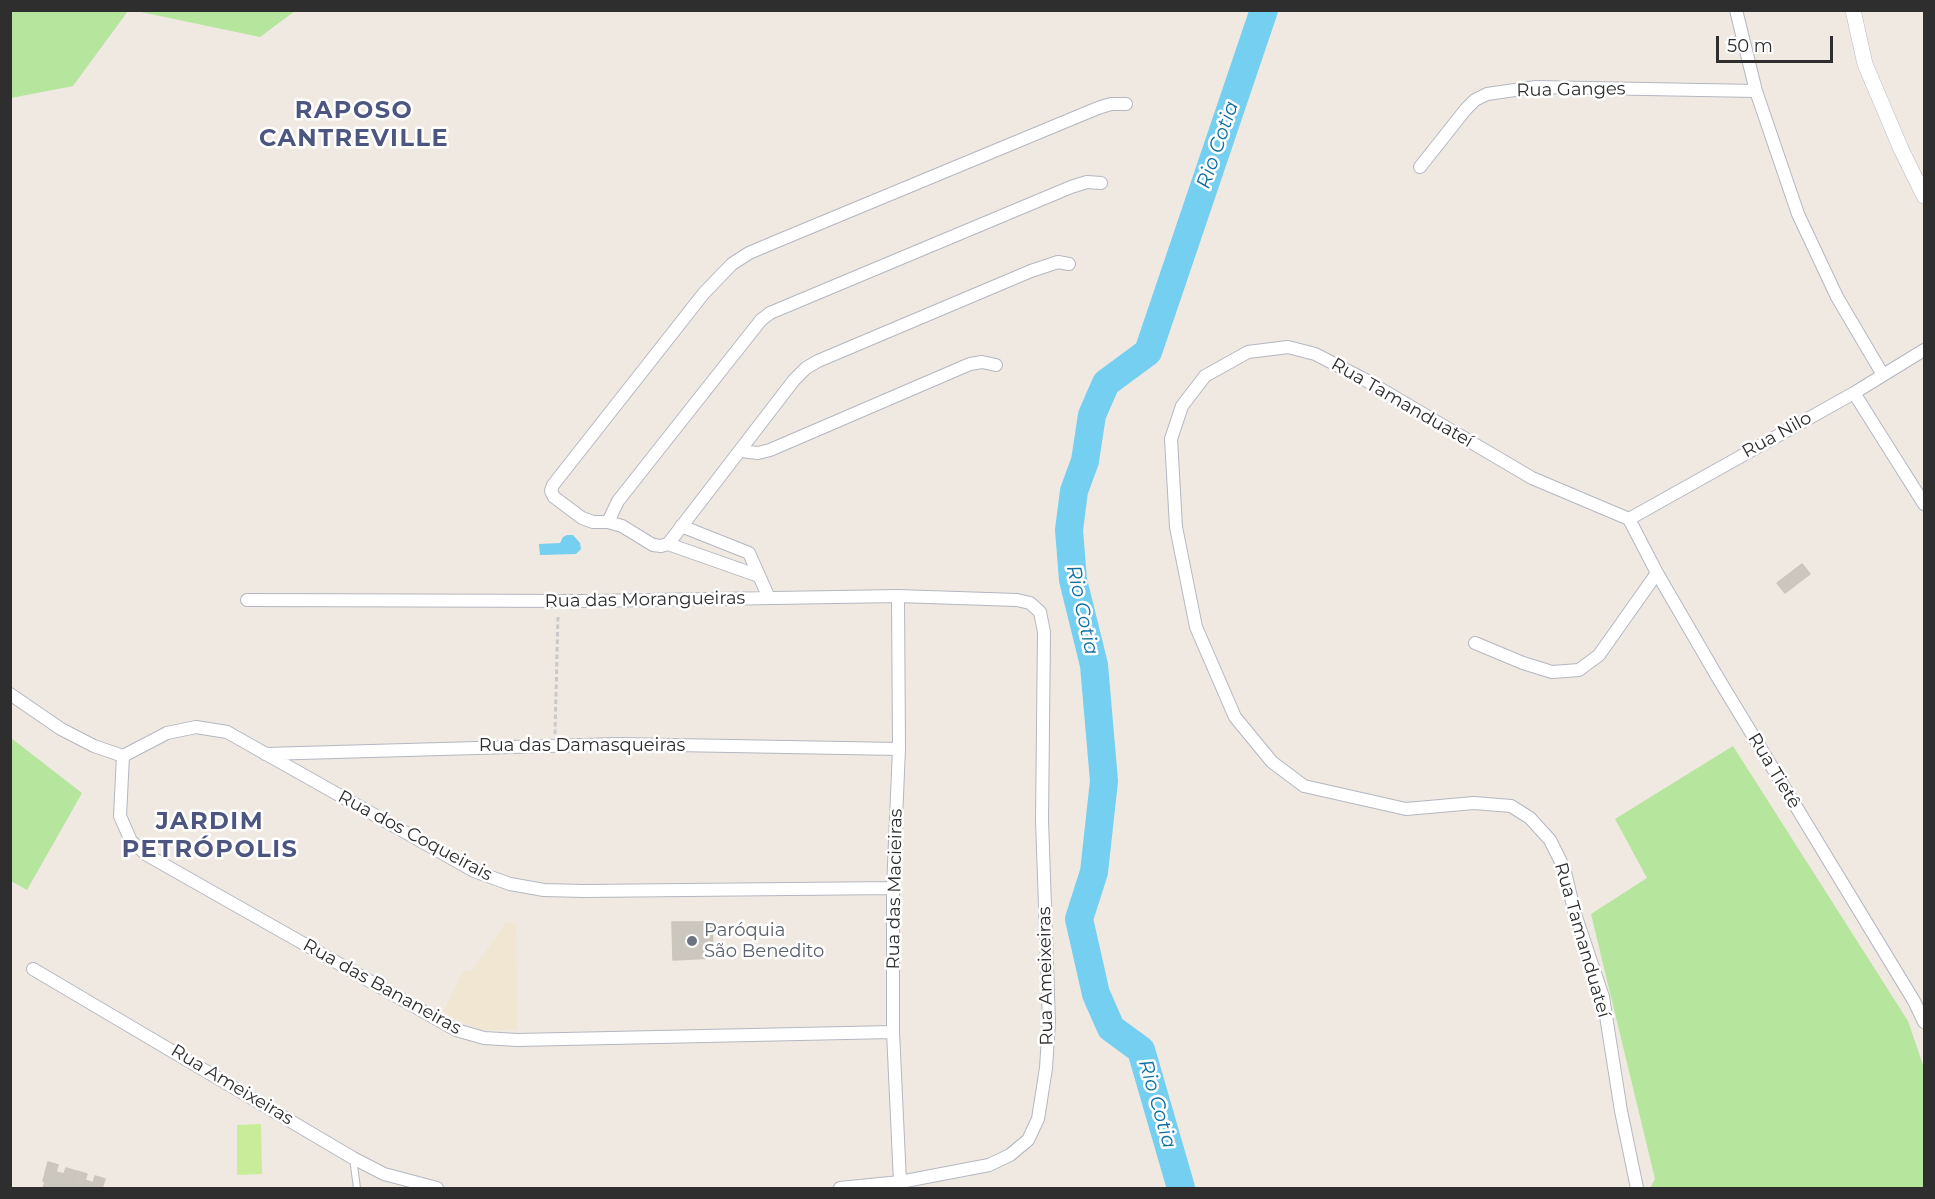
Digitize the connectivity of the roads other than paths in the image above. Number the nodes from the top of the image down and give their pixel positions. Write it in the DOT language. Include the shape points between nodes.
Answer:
graph roads {
  1 [pos="1736,10"];
  2 [pos="1853,10"];
  3 [pos="1756,91"];
  4 [pos="1126,104"];
  5 [pos="1420,167"];
  6 [pos="1101,183"];
  7 [pos="1924,196"];
  8 [pos="1070,264"];
  9 [pos="1924,350"];
  10 [pos="996,365"];
  11 [pos="1882,375"];
  12 [pos="1854,393"];
  13 [pos="741,451"];
  14 [pos="1924,504"];
  15 [pos="1629,519"];
  16 [pos="608,522"];
  17 [pos="681,526"];
  18 [pos="714,540"];
  19 [pos="668,544"];
  20 [pos="708,559"];
  21 [pos="1657,573"];
  22 [pos="759,576"];
  23 [pos="898,596"];
  24 [pos="769,598"];
  25 [pos="247,600"];
  26 [pos="1040,612"];
  27 [pos="1475,643"];
  28 [pos="10,694"];
  29 [pos="899,749"];
  30 [pos="265,754"];
  31 [pos="123,756"];
  32 [pos="893,888"];
  33 [pos="33,969"];
  34 [pos="1919,1002"];
  35 [pos="1924,1022"];
  36 [pos="893,1032"];
  37 [pos="353,1158"];
  38 [pos="900,1185"];
  39 [pos="357,1188"];
  40 [pos="437,1188"];
  41 [pos="840,1188"];
  42 [pos="1637,1188"];
  1 -- 3 [label="street"];
  2 -- 7 [label="street" via="1865,64"];
  3 -- 5 [label="street, Rua Ganges" via="1536,87 1487,94 1466,109"];
  3 -- 11 [label="street" via="1798,214 1837,297"];
  4 -- 16 [label="street" via="1098,108 748,253 732,264 704,293 553,485 554,497 582,518"];
  6 -- 16 [label="street" via="1071,187 770,313 618,501"];
  8 -- 13 [label="street" via="1044,266 818,361 794,380"];
  9 -- 11 [label="street, Rua Nilo"];
  10 -- 13 [label="street" via="970,364 770,450"];
  11 -- 12 [label="street, Rua Nilo"];
  12 -- 14 [label="street"];
  12 -- 15 [label="street, Rua Nilo"];
  13 -- 17 [label="street"];
  15 -- 21 [label="street, Rua Tietê"];
  15 -- 42 [label="street, Rua Tamanduateí" via="1532,478 1362,378 1315,354 1287,347 1248,352 1205,376 1182,406 1171,439 1176,527 1196,627 1235,717 1272,762 1304,786 1406,808 1474,803 1511,806 1530,818 1550,840 1564,868 1603,997"];
  16 -- 19 [label="street" via="653,545"];
  17 -- 18 [label="street"];
  17 -- 19 [label="street"];
  18 -- 20 [label="street"];
  18 -- 22 [label="street" via="748,553"];
  19 -- 20 [label="street"];
  20 -- 22 [label="street"];
  21 -- 27 [label="street" via="1599,655 1578,670 1552,672"];
  21 -- 34 [label="street, Rua Tietê"];
  22 -- 24 [label="street"];
  23 -- 24 [label="street, Rua das Morangueiras"];
  23 -- 26 [label="street, Rua das Morangueiras" via="1017,600 1030,603"];
  23 -- 29 [label="street, Rua das Macieiras"];
  24 -- 25 [label="street, Rua das Morangueiras"];
  26 -- 38 [label="street, Rua Ameixeiras" via="1044,632 1042,820 1049,1022 1038,1119 1028,1140 1010,1155 989,1165"];
  28 -- 31 [label="street" via="61,729"];
  29 -- 30 [label="street, Rua das Damasqueiras" via="618,744"];
  29 -- 32 [label="street, Rua das Macieiras"];
  30 -- 31 [label="street, Rua dos Coqueirais" via="227,732 196,727 167,733"];
  30 -- 32 [label="street, Rua dos Coqueirais" via="474,871 510,885 584,891"];
  31 -- 36 [label="street, Rua das Bananeiras" via="120,816 131,842 147,855 456,1030 484,1038 516,1040"];
  32 -- 36 [label="street, Rua das Macieiras"];
  33 -- 37 [label="street, Rua Ameixeiras"];
  34 -- 35 [label="street, Rua Tietê"];
  36 -- 38 [label="street, Rua das Macieiras"];
  37 -- 39 [label="lane"];
  37 -- 40 [label="street, Rua Ameixeiras" via="384,1174"];
  38 -- 41 [label="street, Rua Ameixeiras"];
}
